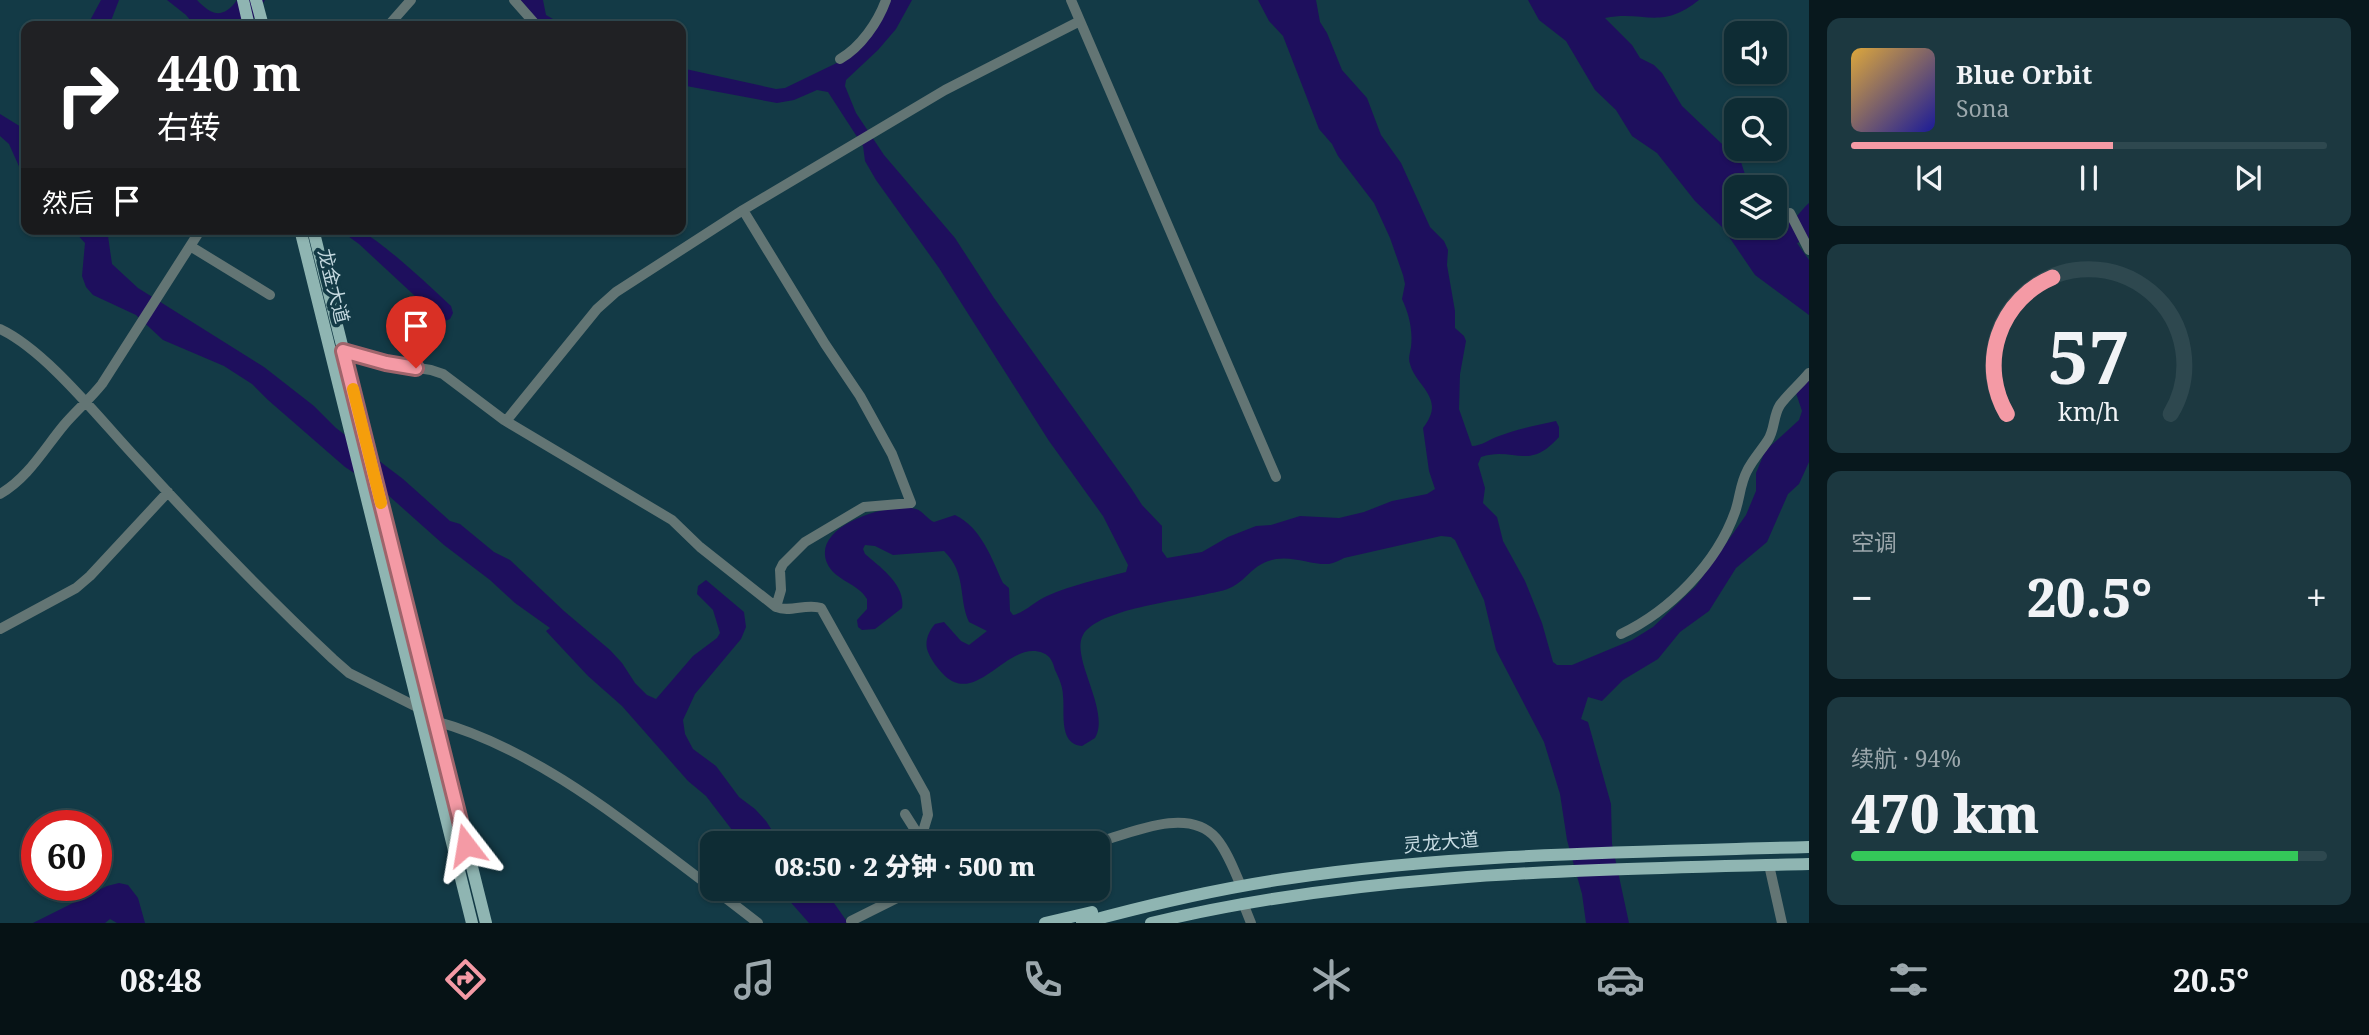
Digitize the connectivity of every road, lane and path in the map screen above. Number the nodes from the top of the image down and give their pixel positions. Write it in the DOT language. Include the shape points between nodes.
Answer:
graph roads {
  1 [pos="243,0"];
  2 [pos="256,0"];
  3 [pos="411,0"];
  4 [pos="514,0"];
  5 [pos="886,0"];
  6 [pos="1071,0"];
  7 [pos="261,20"];
  8 [pos="248,21"];
  9 [pos="392,21"];
  10 [pos="533,21"];
  11 [pos="1080,21"];
  12 [pos="840,59"];
  13 [pos="743,210"];
  14 [pos="1790,213"];
  15 [pos="197,235"];
  16 [pos="301,235"];
  17 [pos="314,235"];
  18 [pos="190,246"];
  19 [pos="1807,247"];
  20 [pos="271,295"];
  21 [pos="0,329"];
  22 [pos="343,351"];
  23 [pos="1809,373"];
  24 [pos="86,404"];
  25 [pos="506,421"];
  26 [pos="1276,477"];
  27 [pos="168,492"];
  28 [pos="0,495"];
  29 [pos="776,607"];
  30 [pos="0,629"];
  31 [pos="1621,634"];
  32 [pos="419,708"];
  33 [pos="435,722"];
  34 [pos="905,814"];
  35 [pos="916,831"];
  36 [pos="925,831"];
  37 [pos="1110,839"];
  38 [pos="1809,847"];
  39 [pos="1809,864"];
  40 [pos="1769,866"];
  41 [pos="700,878"];
  42 [pos="1241,886"];
  43 [pos="1213,892"];
  44 [pos="730,901"];
  45 [pos="891,901"];
  46 [pos="1243,903"];
  47 [pos="1200,912"];
  48 [pos="851,921"];
  49 [pos="472,923"];
  50 [pos="486,923"];
  51 [pos="758,923"];
  52 [pos="1045,923"];
  53 [pos="1082,923"];
  54 [pos="1152,923"];
  55 [pos="1171,923"];
  56 [pos="1251,923"];
  57 [pos="1782,923"];
  1 -- 8 [label="main road"];
  2 -- 7 [label="main road"];
  3 -- 9 [label="street"];
  4 -- 10 [label="street"];
  5 -- 12 [label="street" via="881,14 853,50"];
  6 -- 11 [label="street"];
  11 -- 13 [label="street" via="945,90"];
  11 -- 26 [label="street"];
  13 -- 25 [label="street" via="603,303"];
  13 -- 29 [label="street" via="860,396 892,454 911,503 864,507 805,542 780,570"];
  14 -- 19 [label="street"];
  15 -- 18 [label="street"];
  16 -- 32 [label="main road, 龙金大道"];
  17 -- 22 [label="main road, 龙金大道"];
  18 -- 20 [label="street"];
  18 -- 24 [label="street"];
  21 -- 24 [label="street" via="24,344"];
  22 -- 25 [label="street" via="440,372"];
  22 -- 33 [label="main road, 龙金大道"];
  23 -- 31 [label="street" via="1777,410 1770,436 1746,472 1736,510 1717,548 1663,608"];
  24 -- 27 [label="street"];
  24 -- 28 [label="street"];
  25 -- 29 [label="street" via="672,520"];
  27 -- 30 [label="street" via="90,576"];
  27 -- 32 [label="street" via="349,673"];
  29 -- 36 [label="street" via="814,606 825,613 925,793"];
  32 -- 49 [label="main road, 龙金大道"];
  33 -- 41 [label="street" via="494,745 581,791"];
  33 -- 50 [label="main road, 龙金大道"];
  34 -- 35 [label="street"];
  37 -- 42 [label="street" via="1172,822 1191,822 1220,842"];
  38 -- 42 [label="main road, 灵龙大道" via="1554,854 1368,868"];
  39 -- 40 [label="main road, 灵龙大道"];
  40 -- 46 [label="main road, 灵龙大道" via="1428,879"];
  40 -- 57 [label="street"];
  42 -- 43 [label="main road, 灵龙大道"];
  43 -- 52 [label="main road"];
  43 -- 53 [label="main road, 灵龙大道"];
  44 -- 51 [label="street"];
  45 -- 48 [label="street"];
  46 -- 47 [label="main road, 灵龙大道"];
  46 -- 56 [label="street"];
  47 -- 54 [label="main road, 灵龙大道"];
  47 -- 55 [label="main road"];
}
